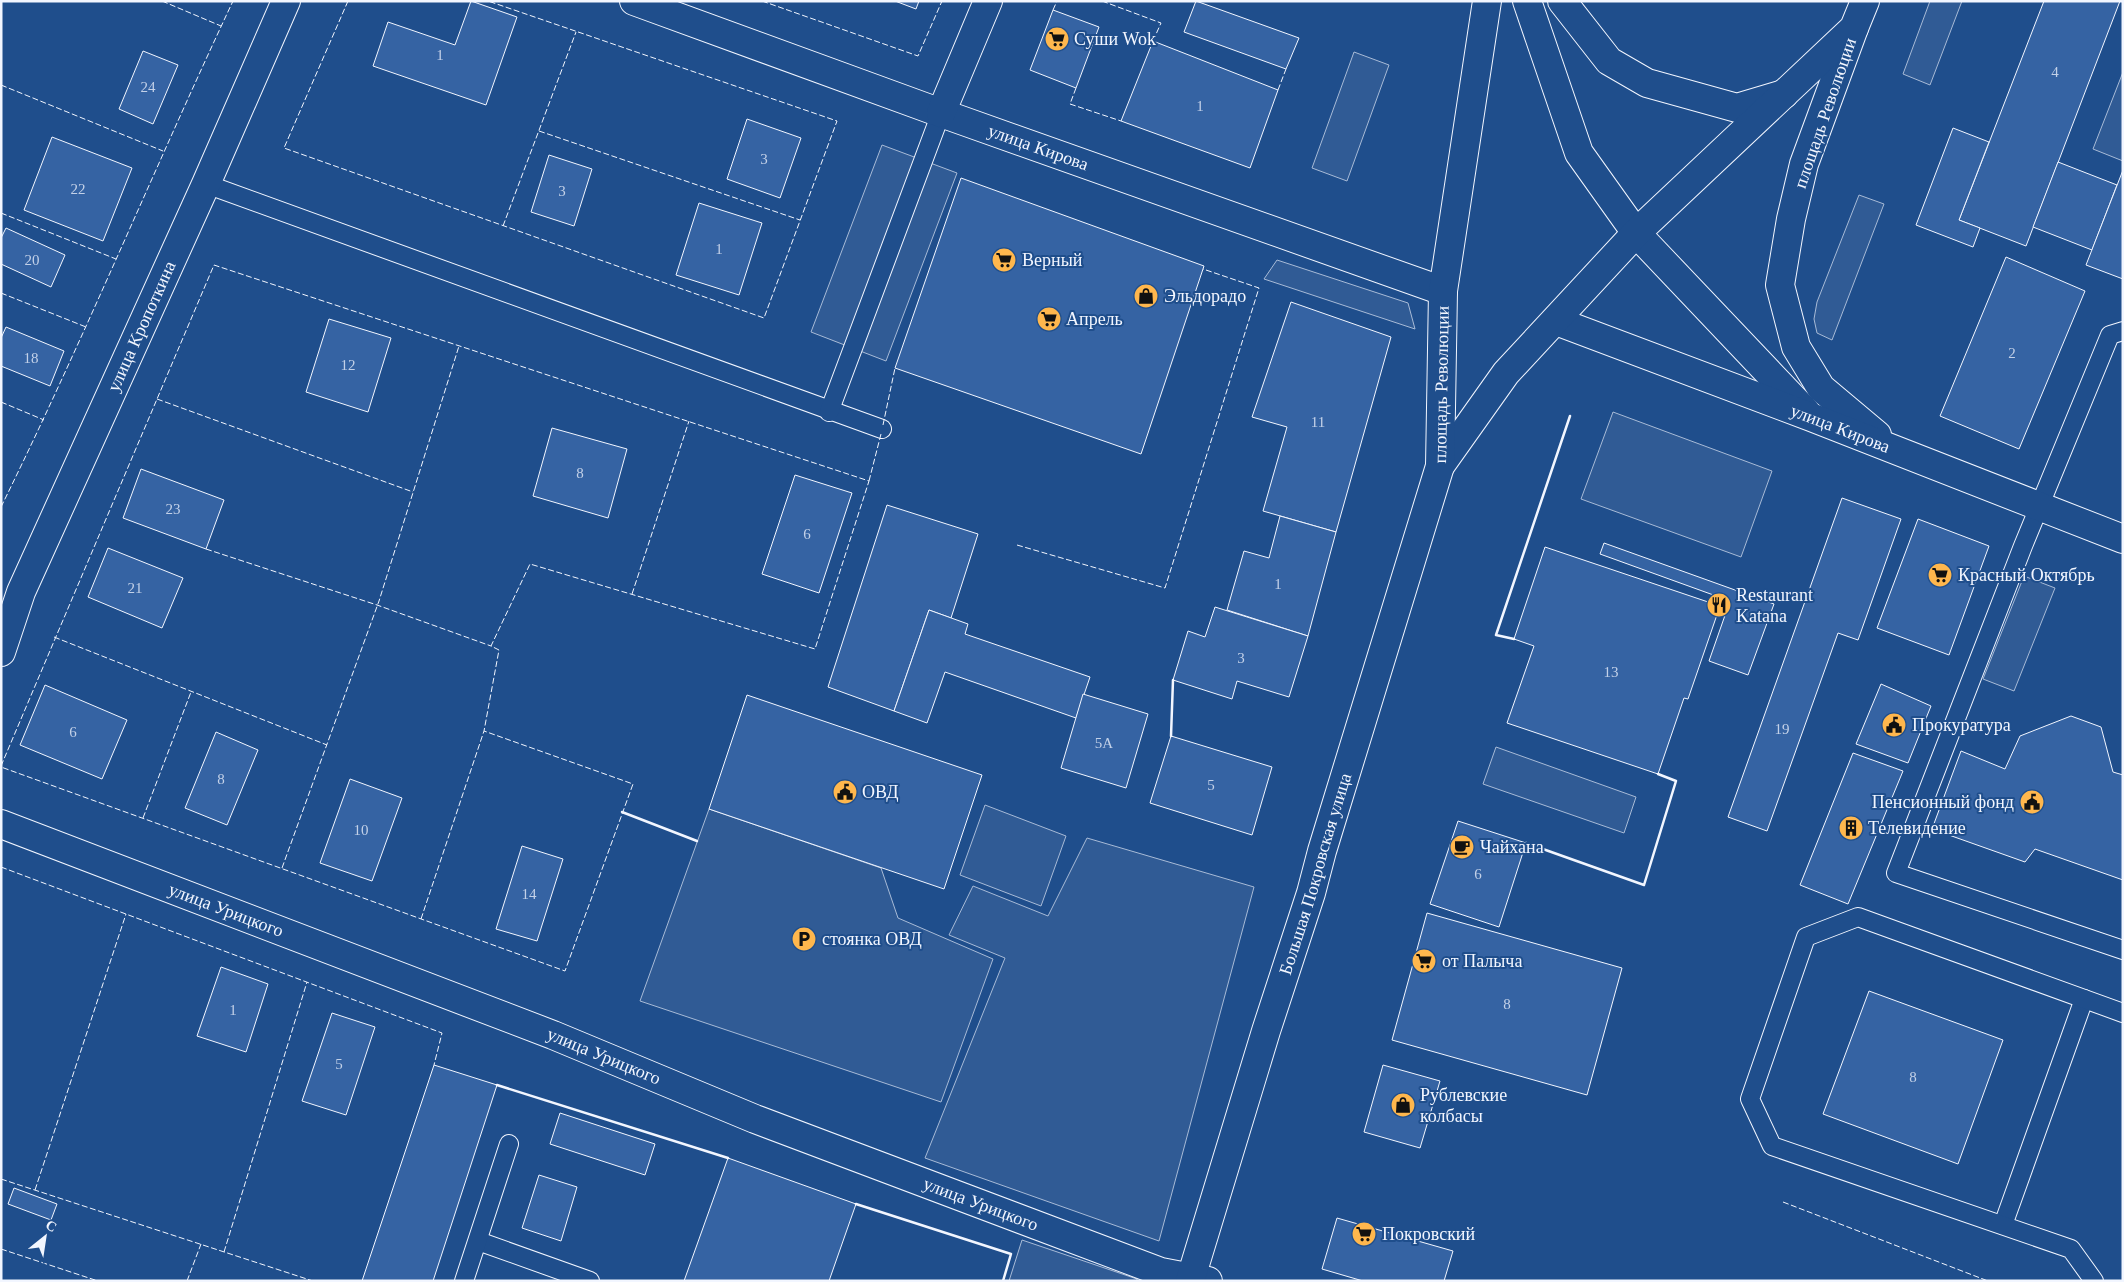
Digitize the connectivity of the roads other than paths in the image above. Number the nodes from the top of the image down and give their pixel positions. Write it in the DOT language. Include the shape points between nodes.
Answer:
graph roads {
  1 [pos="286,1"];
  2 [pos="634,1"];
  3 [pos="988,1"];
  4 [pos="1487,1"];
  5 [pos="1527,1"];
  6 [pos="1562,1"];
  7 [pos="1865,1"];
  8 [pos="1854,28"];
  9 [pos="1784,94"];
  10 [pos="941,113"];
  11 [pos="206,184"];
  12 [pos="1636,233"];
  13 [pos="1443,291"];
  14 [pos="1556,321"];
  15 [pos="2123,331"];
  16 [pos="829,412"];
  17 [pos="1810,417"];
  18 [pos="882,429"];
  19 [pos="1897,452"];
  20 [pos="1440,466"];
  21 [pos="2040,507"];
  22 [pos="2123,539"];
  23 [pos="1,652"];
  24 [pos="1,824"];
  25 [pos="2123,950"];
  26 [pos="2084,999"];
  27 [pos="2123,1013"];
  28 [pos="510,1144"];
  29 [pos="2003,1225"];
  30 [pos="478,1241"];
  31 [pos="1197,1279"];
  32 [pos="464,1281"];
  33 [pos="590,1281"];
  34 [pos="2094,1281"];
  1 -- 11 [label="street, улица Кропоткина"];
  2 -- 10 [label="street, улица Кирова"];
  3 -- 10 [label="street"];
  4 -- 13 [label="street, площадь Революции"];
  5 -- 12 [label="street" via="1579,153"];
  6 -- 9 [label="street, площадь Революции" via="1609,61 1647,83 1738,108"];
  7 -- 8 [label="street, площадь Революции"];
  8 -- 9 [label="street, площадь Революции"];
  8 -- 19 [label="street, площадь Революции" via="1804,164 1780,284 1796,347 1821,388"];
  9 -- 12 [label="street, площадь Революции"];
  10 -- 13 [label="street, улица Кирова"];
  10 -- 16 [label="lane"];
  11 -- 16 [label="lane"];
  11 -- 23 [label="street, улица Кропоткина" via="21,592"];
  12 -- 14 [label="street, площадь Революции"];
  12 -- 17 [label="street"];
  13 -- 20 [label="street, площадь Революции"];
  14 -- 17 [label="street, улица Кирова"];
  14 -- 20 [label="street, площадь Революции" via="1506,373"];
  15 -- 21 [label="lane" via="2110,335"];
  16 -- 18 [label="lane"];
  17 -- 19 [label="street, улица Кирова"];
  19 -- 21 [label="street, улица Кирова"];
  20 -- 31 [label="street, Большая Покровская улица" via="1311,893 1266,1030"];
  21 -- 22 [label="street, улица Кирова"];
  21 -- 25 [label="lane" via="1896,873"];
  24 -- 31 [label="street, улица Урицкого" via="553,1035 755,1119 1162,1272"];
  26 -- 27 [label="lane"];
  26 -- 29 [label="lane"];
  26 -- 29 [label="lane" via="1858,917 1806,937 1750,1099 1772,1146"];
  28 -- 30 [label="lane"];
  29 -- 34 [label="lane" via="2071,1249"];
  30 -- 32 [label="lane"];
  30 -- 33 [label="lane"];
}
